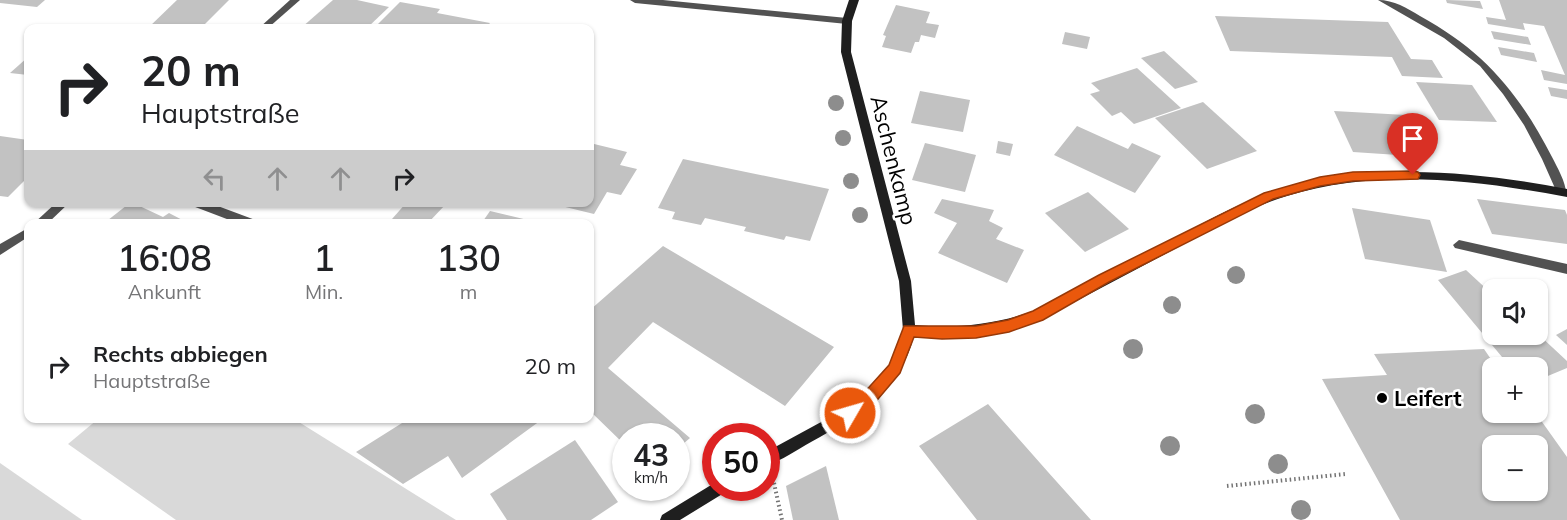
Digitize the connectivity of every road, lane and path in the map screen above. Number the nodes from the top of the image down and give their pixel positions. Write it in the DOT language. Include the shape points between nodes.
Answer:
graph roads {
  1 [pos="295,0"];
  2 [pos="634,0"];
  3 [pos="854,0"];
  4 [pos="1383,0"];
  5 [pos="847,21"];
  6 [pos="268,24"];
  7 [pos="1564,192"];
  8 [pos="59,207"];
  9 [pos="208,207"];
  10 [pos="45,219"];
  11 [pos="240,219"];
  12 [pos="24,235"];
  13 [pos="1459,245"];
  14 [pos="0,250"];
  15 [pos="1567,269"];
  16 [pos="909,330"];
  17 [pos="780,452"];
  18 [pos="1346,474"];
  19 [pos="1227,486"];
  20 [pos="702,498"];
  21 [pos="778,501"];
  22 [pos="667,520"];
  23 [pos="782,520"];
  1 -- 6 [label="street"];
  2 -- 5 [label="street"];
  3 -- 5 [label="main road, Aschenkamp"];
  4 -- 7 [label="street" via="1438,31 1483,65 1503,88 1550,160"];
  5 -- 16 [label="main road, Aschenkamp" via="846,52 905,281"];
  7 -- 16 [label="main road" via="1433,176 1353,176 1320,181 1245,207 1038,315 1009,326 976,332"];
  8 -- 10 [label="street"];
  9 -- 11 [label="street"];
  12 -- 14 [label="street"];
  13 -- 15 [label="street"];
  16 -- 17 [label="main road" via="895,369 867,400"];
  18 -- 19 [label="path"];
  20 -- 22 [label="main road"];
  21 -- 23 [label="path"];
}
